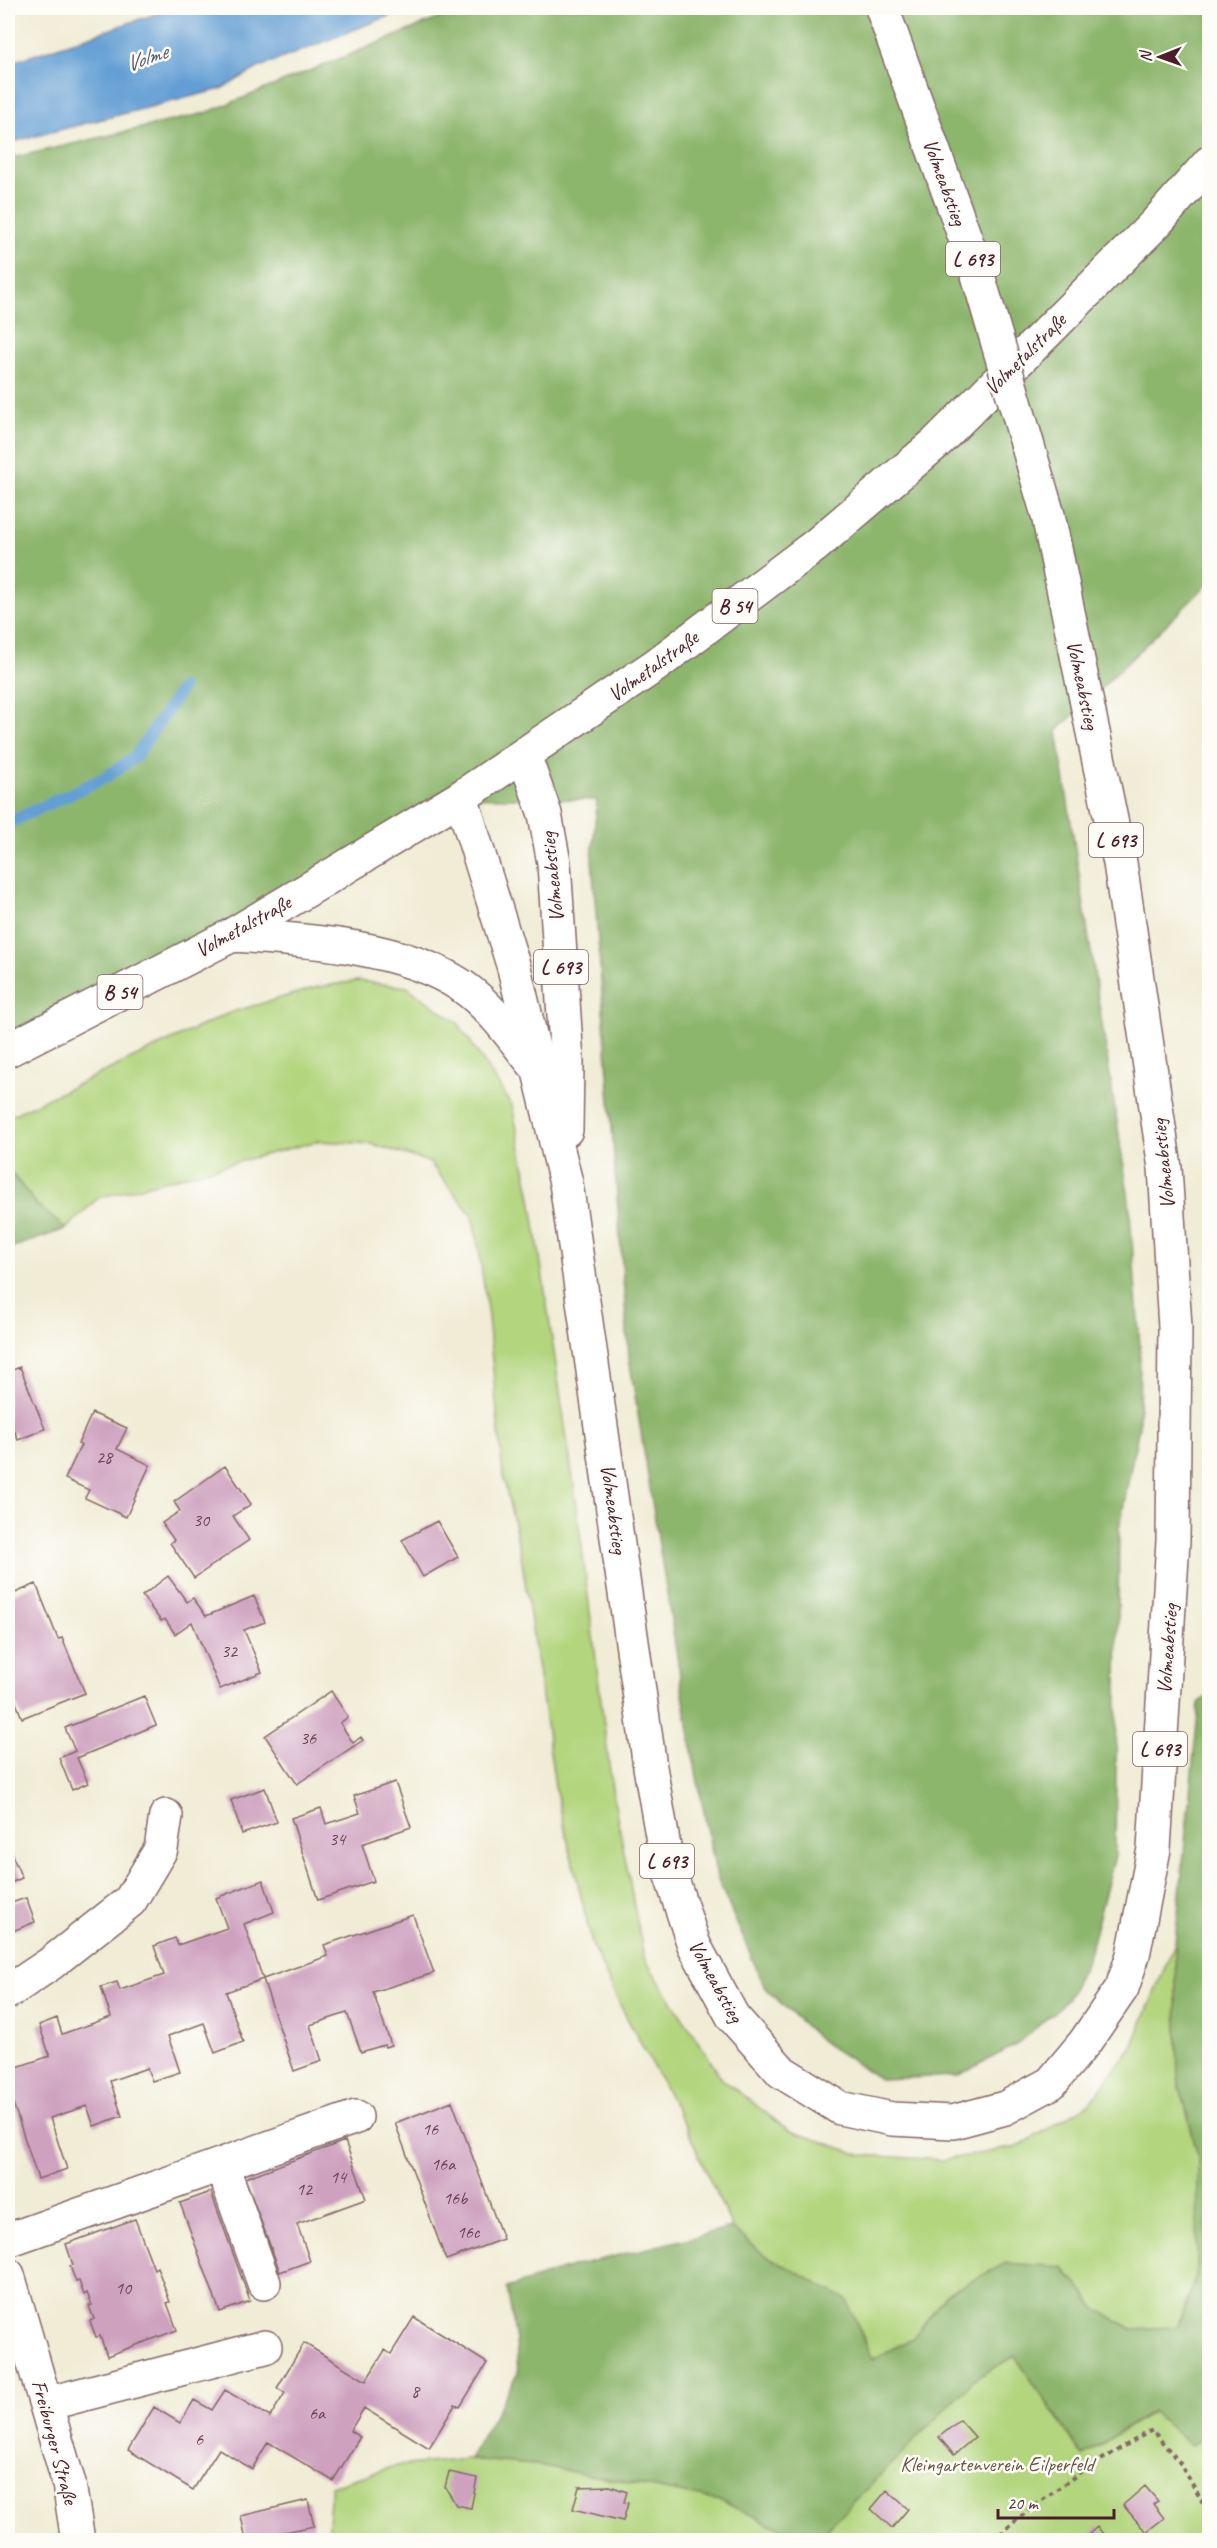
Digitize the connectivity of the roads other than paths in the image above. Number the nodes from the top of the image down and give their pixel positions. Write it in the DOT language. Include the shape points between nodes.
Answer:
graph roads {
  1 [pos="882,8"];
  2 [pos="1209,162"];
  3 [pos="524,755"];
  4 [pos="461,797"];
  5 [pos="232,935"];
  6 [pos="8,1050"];
  7 [pos="540,1072"];
  8 [pos="566,1183"];
  9 [pos="166,1816"];
  10 [pos="8,1992"];
  11 [pos="356,2117"];
  12 [pos="222,2164"];
  13 [pos="8,2240"];
  14 [pos="8,2275"];
  15 [pos="264,2283"];
  16 [pos="265,2346"];
  17 [pos="46,2404"];
  18 [pos="78,2541"];
  1 -- 8 [label="main road, Volmeabstieg / L 693, bridge" via="975,265 1048,515 1120,863 1166,1168 1175,1327 1173,1541 1154,1850 1133,1955 1122,1988 1051,2083 1005,2108 952,2122 892,2120 840,2108 782,2072 733,2018 694,1945 667,1864 650,1767"];
  2 -- 3 [label="main road, Volmetalstraße / B 54" via="1155,225 936,443 816,545 656,665"];
  3 -- 4 [label="main road, Volmetalstraße / B 54"];
  3 -- 8 [label="main road, Volmeabstieg / L 693" via="545,814 554,863 567,1062"];
  4 -- 5 [label="main road, Volmetalstraße / B 54"];
  4 -- 7 [label="main road, Volmeabstieg / L 693" via="514,968"];
  5 -- 6 [label="main road, Volmetalstraße / B 54"];
  5 -- 7 [label="main road, L 693" via="310,941 434,970 463,987 496,1018"];
  7 -- 8 [label="main road, Volmeabstieg / L 693"];
  9 -- 10 [label="main road" via="161,1849 130,1901"];
  11 -- 12 [label="main road"];
  12 -- 13 [label="main road"];
  12 -- 15 [label="main road"];
  14 -- 17 [label="main road, Freiburger Straße"];
  16 -- 17 [label="main road"];
  17 -- 18 [label="main road, Freiburger Straße" via="69,2484"];
}
